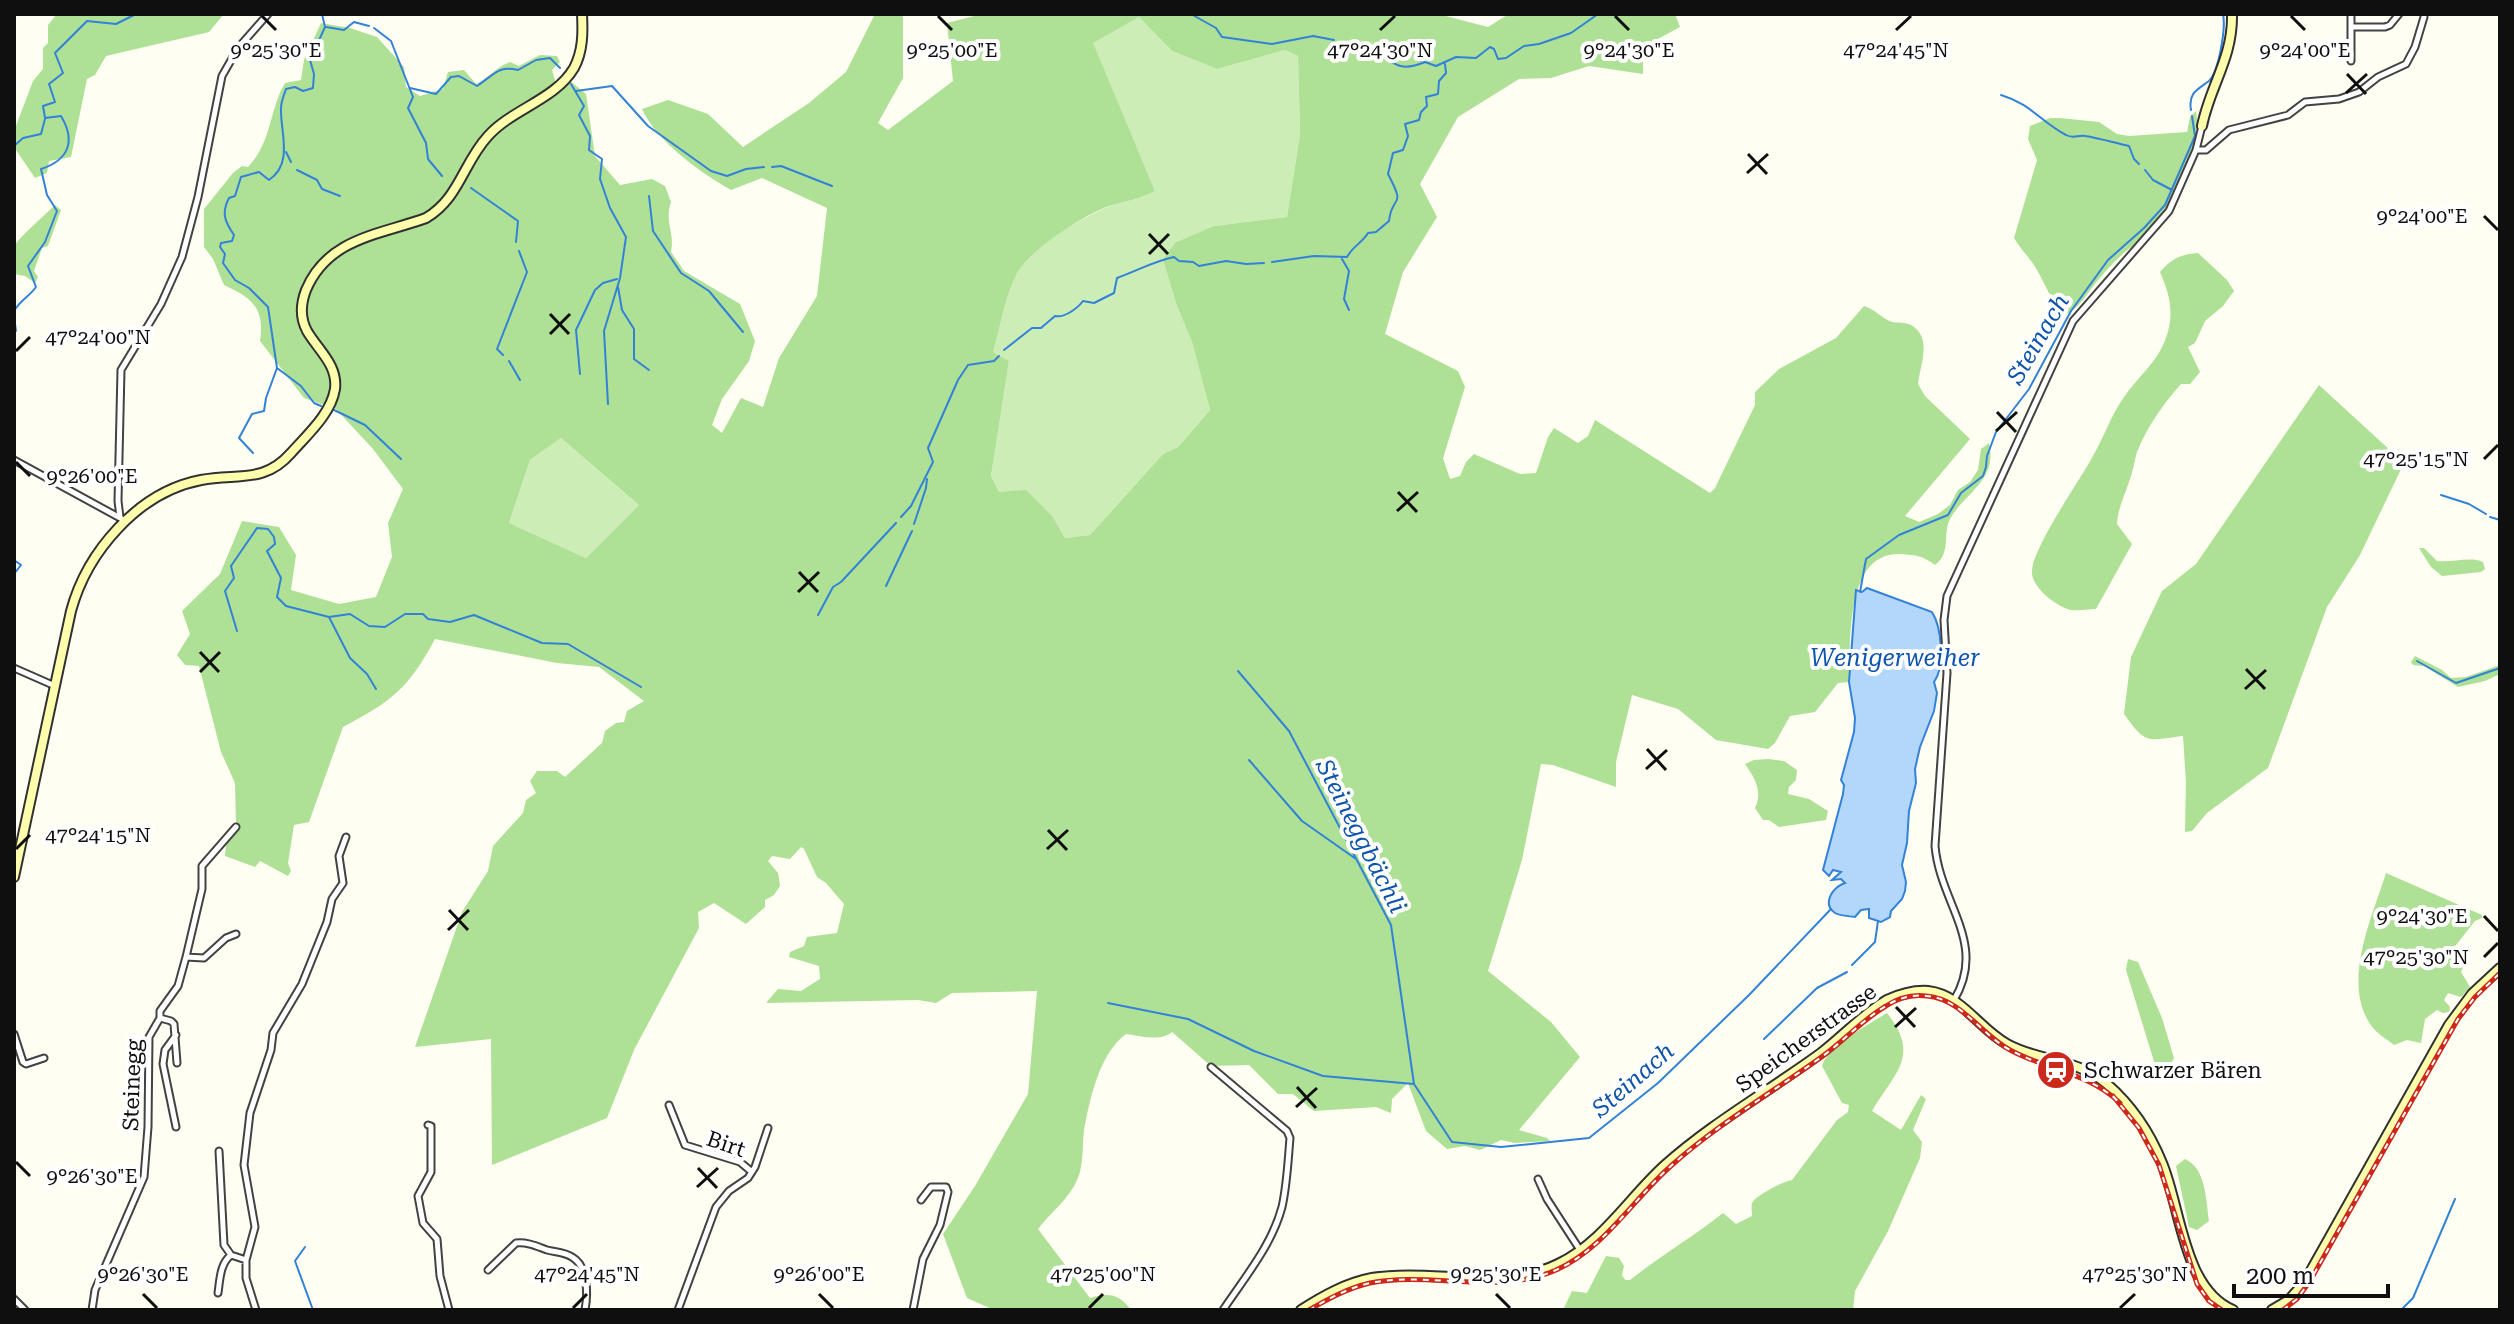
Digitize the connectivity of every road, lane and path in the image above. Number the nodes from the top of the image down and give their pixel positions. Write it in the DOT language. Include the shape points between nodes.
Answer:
graph roads {
  1 [pos="268,14"];
  2 [pos="582,14"];
  3 [pos="2232,14"];
  4 [pos="2351,14"];
  5 [pos="2399,14"];
  6 [pos="2424,17"];
  7 [pos="2351,27"];
  8 [pos="2351,61"];
  9 [pos="2202,126"];
  10 [pos="2196,150"];
  11 [pos="14,460"];
  12 [pos="123,520"];
  13 [pos="14,668"];
  14 [pos="55,686"];
  15 [pos="236,827"];
  16 [pos="346,837"];
  17 [pos="16,854"];
  18 [pos="14,877"];
  19 [pos="236,934"];
  20 [pos="186,957"];
  21 [pos="2500,968"];
  22 [pos="1954,1000"];
  23 [pos="160,1018"];
  24 [pos="14,1034"];
  25 [pos="176,1035"];
  26 [pos="44,1058"];
  27 [pos="177,1063"];
  28 [pos="1211,1067"];
  29 [pos="669,1105"];
  30 [pos="428,1125"];
  31 [pos="176,1127"];
  32 [pos="768,1128"];
  33 [pos="219,1151"];
  34 [pos="752,1172"];
  35 [pos="1538,1179"];
  36 [pos="921,1200"];
  37 [pos="1581,1250"];
  38 [pos="231,1255"];
  39 [pos="246,1260"];
  40 [pos="488,1270"];
  41 [pos="218,1293"];
  42 [pos="14,1299"];
  43 [pos="25,1310"];
  44 [pos="92,1310"];
  45 [pos="256,1310"];
  46 [pos="449,1310"];
  47 [pos="585,1310"];
  48 [pos="678,1310"];
  49 [pos="913,1310"];
  50 [pos="1223,1310"];
  51 [pos="1301,1310"];
  52 [pos="2233,1310"];
  53 [pos="2272,1310"];
  1 -- 12 [label="street" via="222,76 182,257 121,370 118,501"];
  2 -- 12 [label="main road" via="582,45 571,72 487,137 438,211 345,246 324,260 305,292 301,313 305,328 331,365 336,385 321,418 289,456 272,470 254,475 183,485"];
  3 -- 9 [label="main road" via="2230,46"];
  4 -- 7 [label="street"];
  5 -- 7 [label="street" via="2385,27"];
  6 -- 10 [label="street" via="2406,64 2359,92 2305,102 2290,114 2229,130 2206,150"];
  7 -- 8 [label="street"];
  9 -- 10 [label="street"];
  10 -- 22 [label="street" via="2164,217 2073,321 1947,596 1947,688 1935,846 1967,955 1964,981"];
  11 -- 12 [label="street"];
  12 -- 14 [label="main road" via="78,588"];
  13 -- 14 [label="street"];
  14 -- 17 [label="main road"];
  15 -- 20 [label="street, Steinegg" via="202,866"];
  16 -- 39 [label="street" via="339,856 343,883 332,899 302,984 273,1033 250,1113 246,1181 255,1227"];
  17 -- 18 [label="main road"];
  19 -- 20 [label="street" via="204,958"];
  20 -- 23 [label="street, Steinegg" via="178,986"];
  21 -- 53 [label="main road" via="2449,1025 2304,1283"];
  22 -- 37 [label="main road, Speicherstrasse" via="1918,991 1881,1004 1685,1149"];
  22 -- 52 [label="main road, Speicherstrasse" via="2008,1045 2078,1066 2118,1095 2162,1161 2197,1274 2211,1296"];
  23 -- 25 [label="street" via="171,1021"];
  23 -- 44 [label="street, Steinegg" via="149,1037 144,1177 95,1290"];
  24 -- 26 [label="street" via="23,1062"];
  25 -- 27 [label="street"];
  25 -- 31 [label="street" via="163,1064"];
  28 -- 50 [label="street" via="1290,1138 1277,1222"];
  29 -- 34 [label="street, Birt" via="685,1145 729,1157"];
  30 -- 46 [label="street" via="431,1172 418,1196 423,1223 437,1239"];
  32 -- 34 [label="street"];
  33 -- 38 [label="street" via="224,1245"];
  34 -- 48 [label="street" via="716,1207"];
  35 -- 37 [label="street"];
  36 -- 49 [label="street" via="931,1187 946,1187 940,1225 923,1259"];
  37 -- 51 [label="main road, Speicherstrasse" via="1554,1266 1518,1275 1370,1279"];
  38 -- 39 [label="street"];
  38 -- 41 [label="street" via="224,1262"];
  39 -- 45 [label="street"];
  40 -- 47 [label="street" via="516,1243 566,1254 582,1268"];
  42 -- 43 [label="street"];
}
